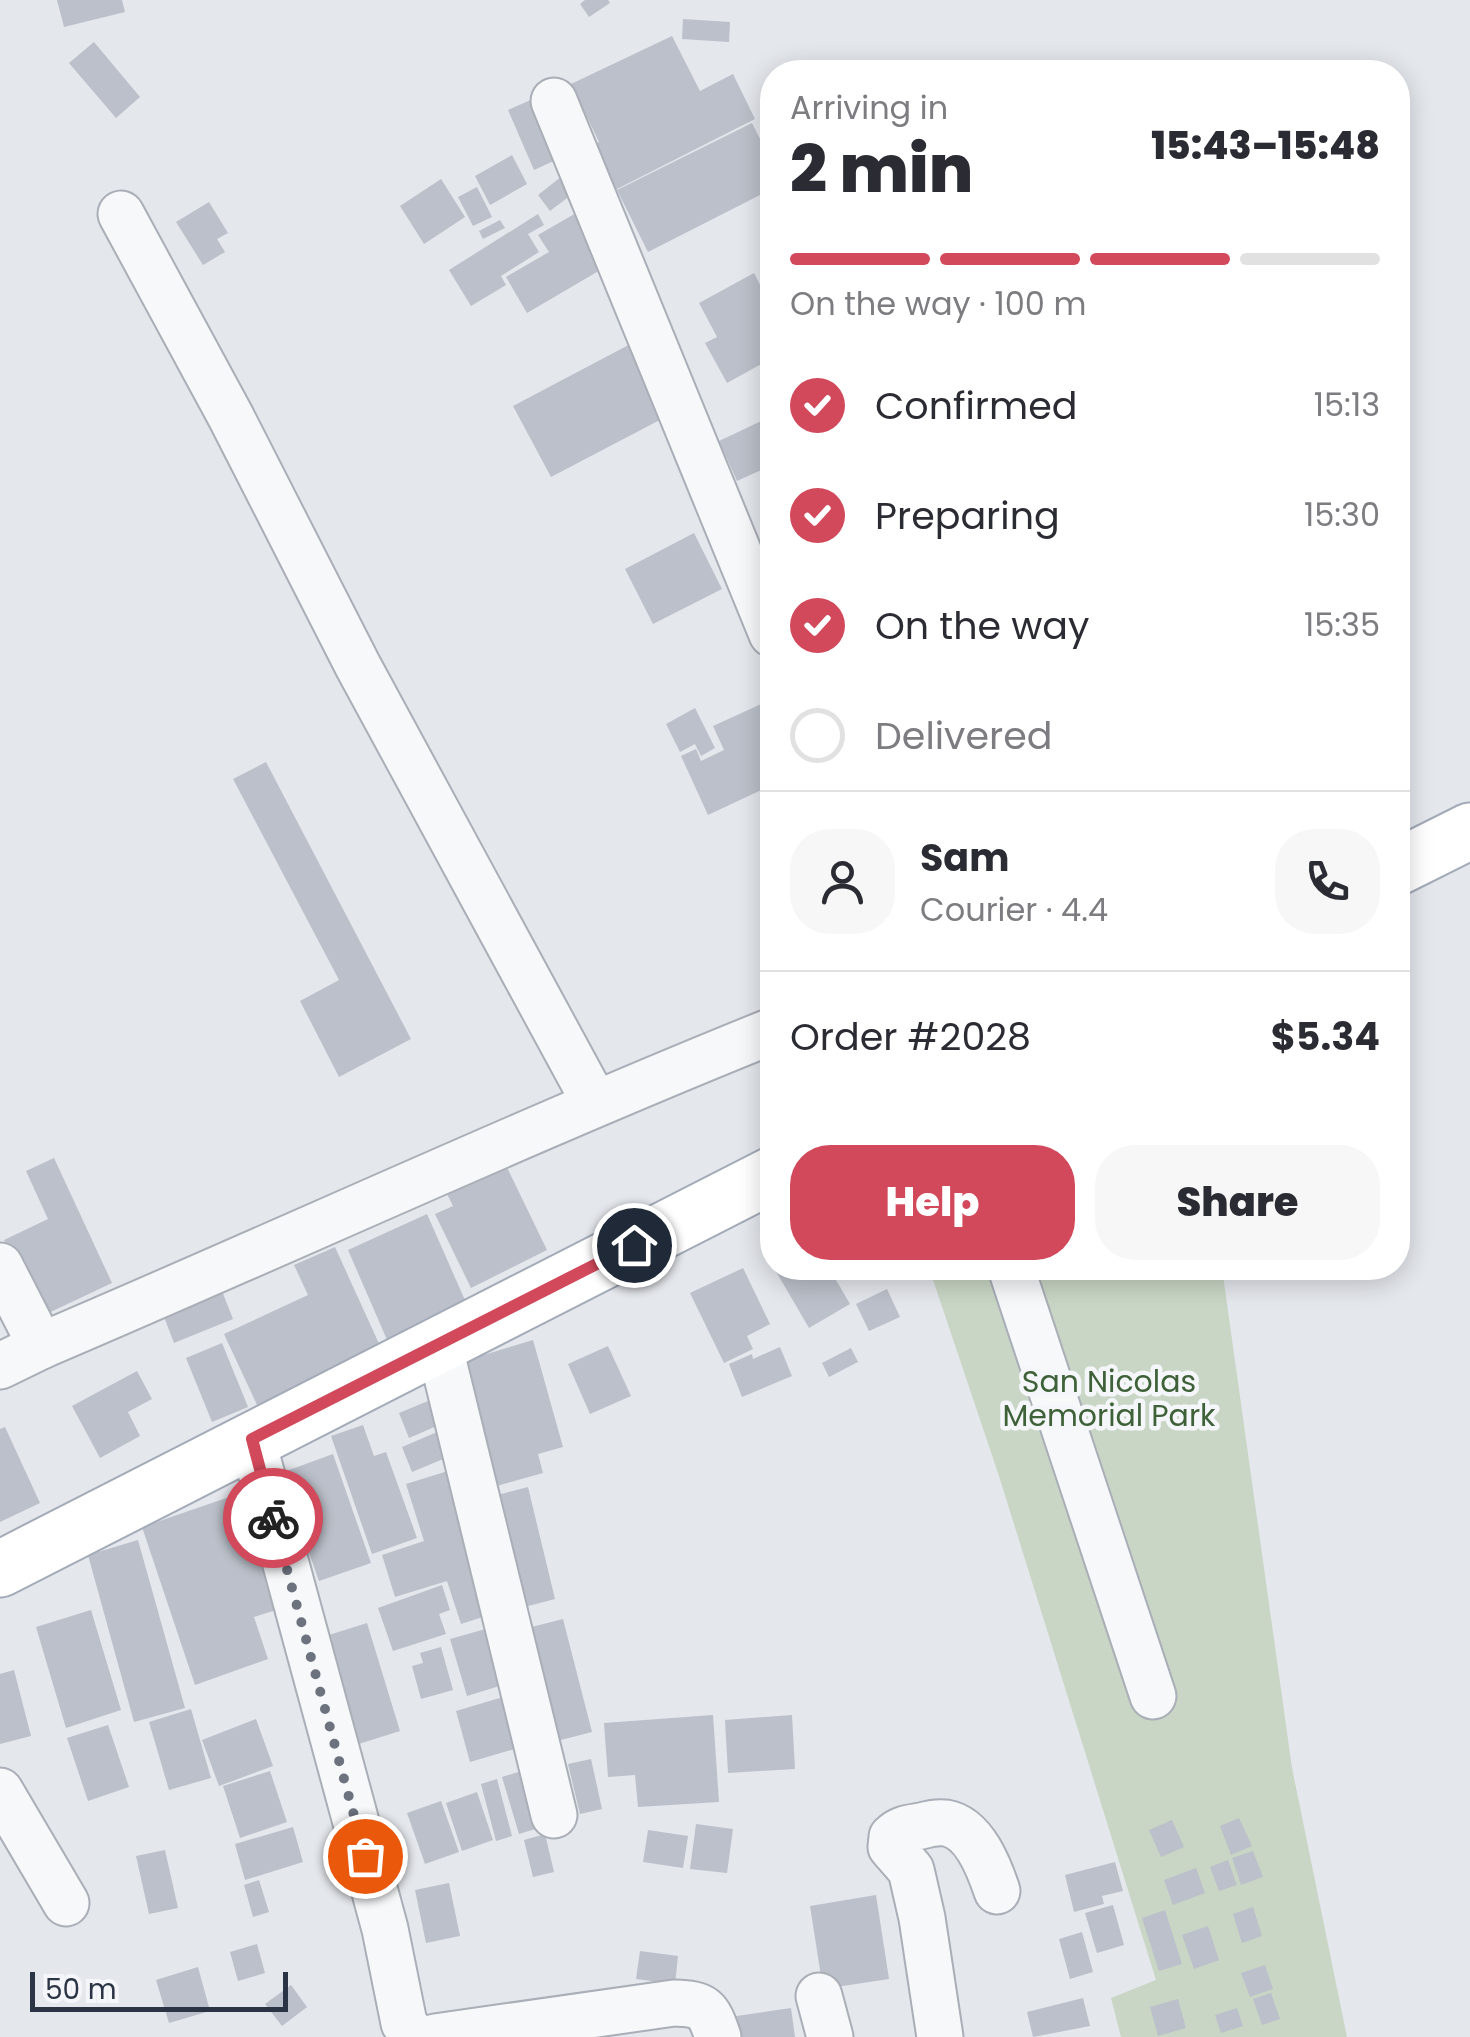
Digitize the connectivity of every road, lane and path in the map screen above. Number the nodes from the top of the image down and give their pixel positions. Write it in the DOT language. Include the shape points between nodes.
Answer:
graph roads {
  1 [pos="554,101"];
  2 [pos="121,214"];
  3 [pos="760,605"];
  4 [pos="1470,831"];
  5 [pos="1410,861"];
  6 [pos="760,1036"];
  7 [pos="595,1103"];
  8 [pos="760,1180"];
  9 [pos="0,1266"];
  10 [pos="1015,1280"];
  11 [pos="439,1344"];
  12 [pos="41,1346"];
  13 [pos="0,1366"];
  14 [pos="252,1439"];
  15 [pos="0,1569"];
  16 [pos="1153,1696"];
  17 [pos="0,1790"];
  18 [pos="554,1814"];
  19 [pos="996,1891"];
  20 [pos="66,1903"];
  21 [pos="414,2037"];
  22 [pos="435,2037"];
  23 [pos="718,2037"];
  24 [pos="940,2037"];
  1 -- 3 [label="street"];
  2 -- 7 [label="street"];
  4 -- 5 [label="main road"];
  6 -- 7 [label="street"];
  7 -- 12 [label="street"];
  8 -- 11 [label="main road"];
  9 -- 12 [label="street"];
  10 -- 16 [label="street"];
  11 -- 14 [label="main road"];
  11 -- 18 [label="street"];
  12 -- 13 [label="street"];
  14 -- 15 [label="main road"];
  14 -- 21 [label="street" via="385,1928 404,2023"];
  17 -- 20 [label="street"];
  19 -- 24 [label="street" via="988,1864 957,1828 933,1824 892,1837 891,1847 911,1870"];
  22 -- 23 [label="street" via="674,2003 708,2012"];
}
